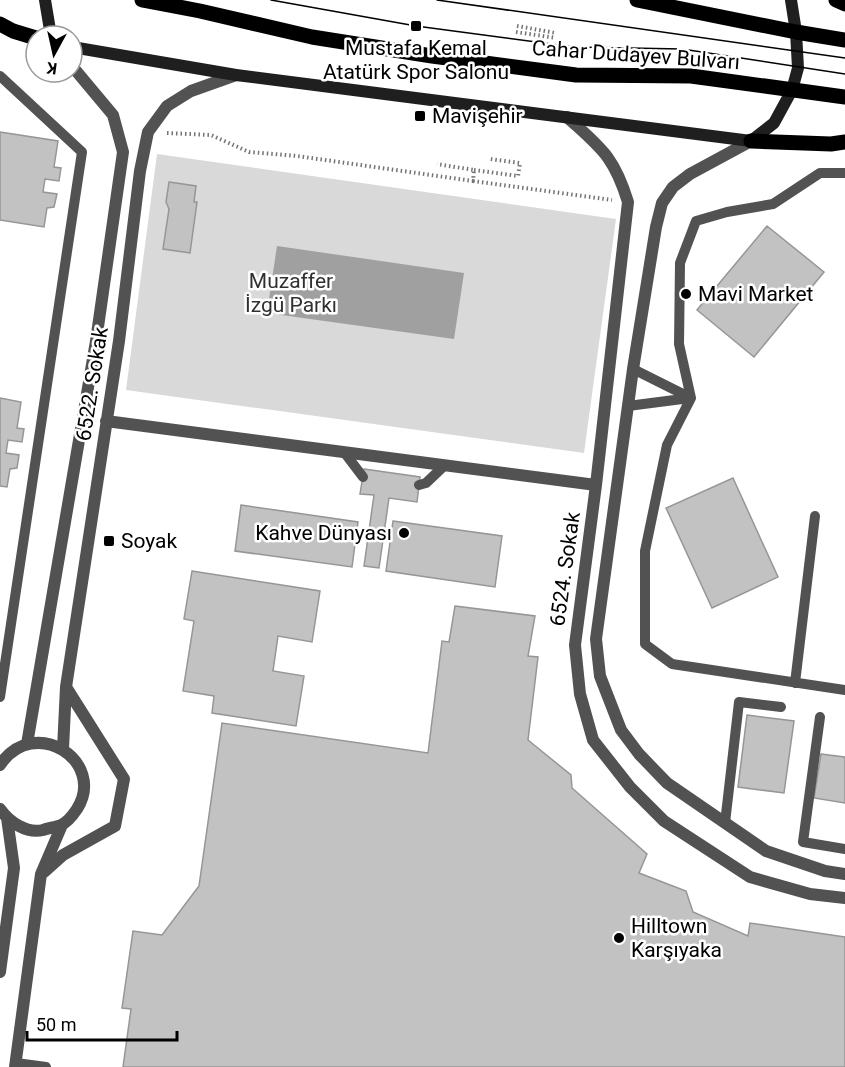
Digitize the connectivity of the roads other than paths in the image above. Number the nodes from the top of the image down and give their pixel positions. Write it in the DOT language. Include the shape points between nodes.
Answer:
graph roads {
  1 [pos="45,0"];
  2 [pos="142,0"];
  3 [pos="637,0"];
  4 [pos="790,0"];
  5 [pos="836,0"];
  6 [pos="845,4"];
  7 [pos="0,24"];
  8 [pos="49,24"];
  9 [pos="796,32"];
  10 [pos="24,34"];
  11 [pos="845,40"];
  12 [pos="84,49"];
  13 [pos="236,75"];
  14 [pos="0,76"];
  15 [pos="84,80"];
  16 [pos="792,90"];
  17 [pos="845,97"];
  18 [pos="567,117"];
  19 [pos="751,141"];
  20 [pos="845,141"];
  21 [pos="845,173"];
  22 [pos="633,369"];
  23 [pos="690,398"];
  24 [pos="628,405"];
  25 [pos="106,421"];
  26 [pos="344,452"];
  27 [pos="446,465"];
  28 [pos="363,477"];
  29 [pos="419,485"];
  30 [pos="596,485"];
  31 [pos="815,516"];
  32 [pos="795,683"];
  33 [pos="66,687"];
  34 [pos="845,690"];
  35 [pos="0,697"];
  36 [pos="781,707"];
  37 [pos="820,717"];
  38 [pos="27,744"];
  39 [pos="63,749"];
  40 [pos="0,764"];
  41 [pos="4,813"];
  42 [pos="725,823"];
  43 [pos="62,825"];
  44 [pos="845,849"];
  45 [pos="41,874"];
  46 [pos="845,874"];
  47 [pos="845,898"];
  48 [pos="0,972"];
  49 [pos="15,1065"];
  50 [pos="46,1067"];
  1 -- 8 [label="street"];
  2 -- 16 [label="main road, Cahar Dudayev Bulvarı" via="312,37 432,56 576,75 691,76"];
  3 -- 9 [label="main road, Cahar Dudayev Bulvarı"];
  4 -- 9 [label="street"];
  5 -- 6 [label="main road"];
  7 -- 10 [label="main road"];
  9 -- 11 [label="main road, Cahar Dudayev Bulvarı"];
  9 -- 16 [label="street" via="798,68"];
  12 -- 13 [label="street"];
  13 -- 18 [label="street"];
  13 -- 25 [label="street, 6522. Sokak" via="191,91 167,106 148,132"];
  14 -- 35 [label="lane" via="82,152"];
  15 -- 38 [label="street, 6522. Sokak" via="113,115 123,152 96,340"];
  16 -- 17 [label="main road, Cahar Dudayev Bulvarı"];
  16 -- 19 [label="street" via="774,123"];
  18 -- 19 [label="street"];
  18 -- 30 [label="street, 6524. Sokak" via="605,151 616,167 627,202"];
  19 -- 20 [label="main road"];
  19 -- 22 [label="street, 6524. Sokak" via="690,174 673,187 662,203"];
  21 -- 23 [label="lane" via="820,173 773,204 696,221 680,263 680,344"];
  22 -- 23 [label="lane"];
  22 -- 24 [label="street, 6524. Sokak"];
  23 -- 24 [label="lane"];
  23 -- 32 [label="lane" via="667,446 645,551 645,644 672,664"];
  24 -- 42 [label="street, 6524. Sokak" via="596,639 600,676 621,730 639,754 667,783"];
  25 -- 26 [label="street"];
  25 -- 33 [label="street, 6522. Sokak"];
  26 -- 27 [label="street"];
  26 -- 28 [label="lane"];
  27 -- 29 [label="lane"];
  27 -- 30 [label="street"];
  30 -- 47 [label="street, 6524. Sokak" via="575,645 580,694 593,740 630,787 664,821 750,877 810,894"];
  31 -- 32 [label="lane"];
  32 -- 34 [label="lane"];
  33 -- 39 [label="street, 6522. Sokak"];
  33 -- 45 [label="street" via="124,779 115,826 63,855"];
  36 -- 42 [label="lane" via="739,702"];
  37 -- 44 [label="lane" via="803,842"];
  38 -- 39 [label="street" via="39,742"];
  38 -- 40 [label="street" via="7,755"];
  39 -- 43 [label="street" via="79,768 83,794 79,806"];
  41 -- 43 [label="street" via="27,830"];
  41 -- 48 [label="street" via="14,868"];
  42 -- 46 [label="street, 6524. Sokak" via="766,851"];
  43 -- 45 [label="street"];
  45 -- 49 [label="street"];
  49 -- 50 [label="lane"];
}
